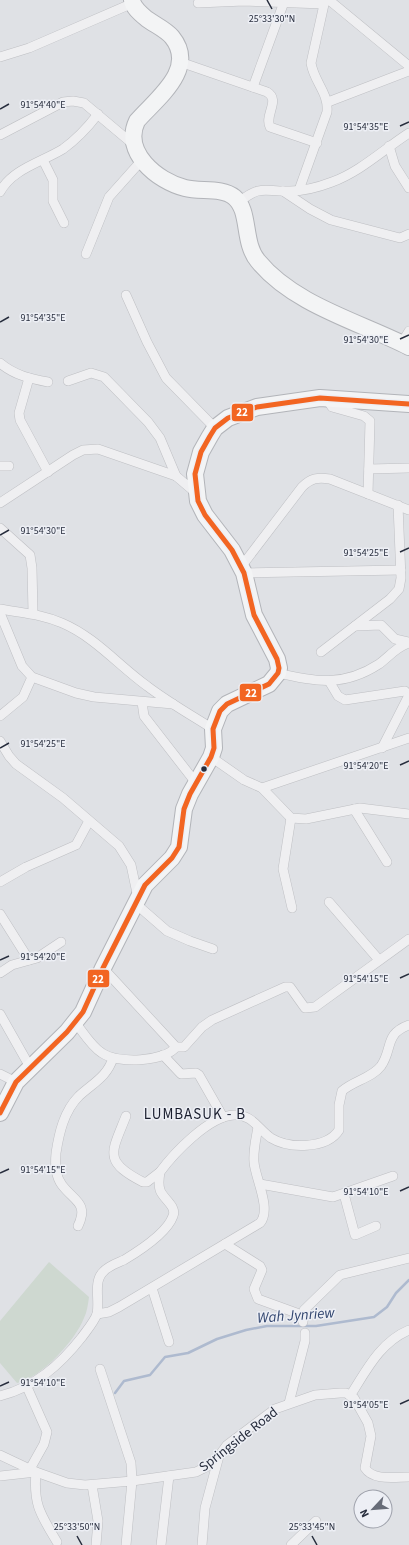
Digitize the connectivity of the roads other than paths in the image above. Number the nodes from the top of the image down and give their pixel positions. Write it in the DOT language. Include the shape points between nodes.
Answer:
graph roads {
  1 [pos="269,1"];
  2 [pos="326,1"];
  3 [pos="132,2"];
  4 [pos="284,2"];
  5 [pos="198,3"];
  6 [pos="0,57"];
  7 [pos="180,62"];
  8 [pos="409,66"];
  9 [pos="409,72"];
  10 [pos="253,87"];
  11 [pos="328,102"];
  12 [pos="98,114"];
  13 [pos="409,132"];
  14 [pos="0,135"];
  15 [pos="317,143"];
  16 [pos="134,144"];
  17 [pos="390,146"];
  18 [pos="43,160"];
  19 [pos="142,160"];
  20 [pos="409,188"];
  21 [pos="299,190"];
  22 [pos="281,191"];
  23 [pos="0,192"];
  24 [pos="239,202"];
  25 [pos="64,223"];
  26 [pos="409,234"];
  27 [pos="86,254"];
  28 [pos="126,295"];
  29 [pos="406,341"];
  30 [pos="0,363"];
  31 [pos="29,378"];
  32 [pos="68,381"];
  33 [pos="48,382"];
  34 [pos="326,398"];
  35 [pos="409,404"];
  36 [pos="215,428"];
  37 [pos="409,468"];
  38 [pos="370,469"];
  39 [pos="48,472"];
  40 [pos="176,476"];
  41 [pos="196,493"];
  42 [pos="368,494"];
  43 [pos="0,503"];
  44 [pos="398,505"];
  45 [pos="409,510"];
  46 [pos="0,528"];
  47 [pos="243,570"];
  48 [pos="401,570"];
  49 [pos="0,609"];
  50 [pos="0,613"];
  51 [pos="33,613"];
  52 [pos="354,626"];
  53 [pos="409,642"];
  54 [pos="321,652"];
  55 [pos="278,673"];
  56 [pos="32,677"];
  57 [pos="329,681"];
  58 [pos="408,692"];
  59 [pos="142,702"];
  60 [pos="174,704"];
  61 [pos="0,716"];
  62 [pos="213,728"];
  63 [pos="409,738"];
  64 [pos="0,741"];
  65 [pos="382,748"];
  66 [pos="211,757"];
  67 [pos="196,783"];
  68 [pos="262,788"];
  69 [pos="354,809"];
  70 [pos="409,814"];
  71 [pos="291,818"];
  72 [pos="89,821"];
  73 [pos="388,862"];
  74 [pos="0,882"];
  75 [pos="137,902"];
  76 [pos="329,902"];
  77 [pos="292,908"];
  78 [pos="0,914"];
  79 [pos="409,940"];
  80 [pos="61,942"];
  81 [pos="213,949"];
  82 [pos="30,960"];
  83 [pos="379,960"];
  84 [pos="103,968"];
  85 [pos="0,973"];
  86 [pos="0,1014"];
  87 [pos="75,1022"];
  88 [pos="409,1024"];
  89 [pos="176,1047"];
  90 [pos="163,1055"];
  91 [pos="113,1058"];
  92 [pos="30,1067"];
  93 [pos="0,1074"];
  94 [pos="16,1082"];
  95 [pos="0,1113"];
  96 [pos="126,1116"];
  97 [pos="223,1117"];
  98 [pos="258,1127"];
  99 [pos="160,1172"];
  100 [pos="393,1176"];
  101 [pos="260,1184"];
  102 [pos="344,1194"];
  103 [pos="78,1226"];
  104 [pos="376,1226"];
  105 [pos="225,1244"];
  106 [pos="409,1258"];
  107 [pos="152,1288"];
  108 [pos="97,1314"];
  109 [pos="409,1330"];
  110 [pos="305,1333"];
  111 [pos="169,1342"];
  112 [pos="100,1369"];
  113 [pos="27,1387"];
  114 [pos="0,1396"];
  115 [pos="350,1396"];
  116 [pos="289,1403"];
  117 [pos="0,1455"];
  118 [pos="219,1456"];
  119 [pos="33,1471"];
  120 [pos="0,1476"];
  121 [pos="169,1476"];
  122 [pos="409,1477"];
  123 [pos="132,1481"];
  124 [pos="92,1485"];
  125 [pos="316,1521"];
  126 [pos="57,1542"];
  127 [pos="96,1545"];
  128 [pos="126,1545"];
  129 [pos="161,1545"];
  130 [pos="202,1545"];
  131 [pos="291,1545"];
  1 -- 4 [label="street"];
  1 -- 5 [label="street"];
  2 -- 4 [label="street"];
  2 -- 8 [label="street"];
  2 -- 11 [label="street" via="311,62 315,78"];
  3 -- 6 [label="street" via="29,48"];
  3 -- 7 [label="highway" via="139,13 171,37 178,47"];
  4 -- 10 [label="street"];
  7 -- 10 [label="street"];
  7 -- 16 [label="highway" via="175,78 137,121"];
  9 -- 11 [label="street"];
  10 -- 15 [label="street" via="273,97 268,119 270,127"];
  11 -- 15 [label="street" via="325,121"];
  12 -- 14 [label="street" via="84,103 63,102"];
  12 -- 16 [label="street"];
  12 -- 18 [label="street" via="82,134"];
  13 -- 17 [label="street"];
  15 -- 21 [label="street"];
  16 -- 19 [label="highway"];
  17 -- 20 [label="street" via="394,166"];
  17 -- 21 [label="street" via="332,182"];
  18 -- 23 [label="street" via="11,176"];
  18 -- 25 [label="street" via="53,180 53,201"];
  19 -- 24 [label="highway" via="153,171 175,185 198,191 222,192"];
  19 -- 27 [label="street" via="109,197"];
  21 -- 22 [label="street"];
  22 -- 24 [label="street" via="261,189"];
  22 -- 26 [label="street" via="331,220 400,238"];
  24 -- 29 [label="highway" via="243,210 251,253 272,275 312,303"];
  28 -- 36 [label="street" via="166,378"];
  30 -- 31 [label="street" via="5,368"];
  31 -- 33 [label="street"];
  31 -- 39 [label="street" via="19,413 20,420"];
  32 -- 40 [label="street" via="91,373 104,377 160,438"];
  34 -- 35 [label="highway"];
  34 -- 36 [label="highway" via="247,410 228,418"];
  34 -- 38 [label="street" via="332,407 370,420"];
  36 -- 41 [label="highway" via="197,464"];
  37 -- 38 [label="street"];
  38 -- 42 [label="street"];
  39 -- 40 [label="street" via="73,455 91,448"];
  39 -- 43 [label="street"];
  40 -- 41 [label="street"];
  41 -- 47 [label="highway" via="205,515 232,550"];
  42 -- 44 [label="street"];
  42 -- 47 [label="street" via="330,479 318,477 308,481"];
  44 -- 45 [label="street"];
  44 -- 48 [label="street"];
  46 -- 51 [label="street" via="30,555"];
  47 -- 48 [label="street"];
  47 -- 55 [label="highway" via="254,615 277,659"];
  48 -- 52 [label="street" via="399,589 395,594"];
  49 -- 51 [label="street"];
  50 -- 56 [label="street" via="22,666"];
  51 -- 60 [label="street" via="74,629"];
  52 -- 53 [label="street" via="380,626 395,639"];
  52 -- 54 [label="street"];
  53 -- 57 [label="street" via="396,648 368,670 346,679"];
  55 -- 57 [label="street" via="312,681"];
  55 -- 62 [label="highway" via="261,689 227,704 216,718"];
  56 -- 59 [label="street" via="76,693"];
  56 -- 61 [label="street" via="23,697"];
  57 -- 58 [label="street" via="338,696 345,700"];
  58 -- 65 [label="street"];
  59 -- 60 [label="street"];
  59 -- 67 [label="street" via="144,716"];
  60 -- 62 [label="street"];
  62 -- 66 [label="highway" via="214,748"];
  63 -- 65 [label="street"];
  64 -- 72 [label="street" via="16,764 63,798"];
  65 -- 68 [label="street"];
  66 -- 67 [label="highway"];
  66 -- 68 [label="street" via="244,780"];
  67 -- 75 [label="highway" via="184,809 179,847 172,858 145,885"];
  68 -- 71 [label="street"];
  69 -- 70 [label="street"];
  69 -- 71 [label="street" via="306,819"];
  69 -- 73 [label="street"];
  71 -- 77 [label="street" via="283,869"];
  72 -- 74 [label="street" via="76,845 26,867"];
  72 -- 75 [label="street" via="119,846 126,856 134,874"];
  75 -- 81 [label="street" via="167,931"];
  75 -- 84 [label="highway"];
  76 -- 83 [label="street"];
  78 -- 82 [label="street"];
  79 -- 83 [label="street"];
  80 -- 82 [label="street"];
  82 -- 85 [label="street" via="12,965"];
  83 -- 89 [label="street" via="310,1009 305,1008 290,987 285,987 212,1020 184,1047"];
  84 -- 87 [label="highway" via="91,996"];
  84 -- 89 [label="street"];
  86 -- 92 [label="street"];
  87 -- 91 [label="street" via="96,1049"];
  87 -- 92 [label="highway"];
  88 -- 98 [label="street" via="391,1037 382,1065 377,1070 342,1091 339,1130 334,1136 318,1144 291,1145 272,1138"];
  89 -- 90 [label="street" via="172,1052"];
  90 -- 91 [label="street" via="132,1060"];
  90 -- 97 [label="street" via="181,1074 196,1073 199,1076"];
  91 -- 103 [label="street" via="104,1076 73,1103 64,1119 59,1139 56,1154 57,1177 61,1185 81,1206 82,1217"];
  92 -- 94 [label="highway"];
  93 -- 94 [label="street"];
  94 -- 95 [label="highway"];
  96 -- 99 [label="street" via="113,1150 114,1160 143,1182 147,1182"];
  97 -- 98 [label="street" via="233,1115 250,1118"];
  97 -- 99 [label="street" via="196,1135"];
  98 -- 101 [label="street" via="254,1164"];
  99 -- 108 [label="street" via="160,1191 174,1214 161,1233 102,1273 99,1281"];
  100 -- 102 [label="street"];
  101 -- 102 [label="street" via="322,1196"];
  101 -- 105 [label="street" via="264,1219"];
  102 -- 104 [label="street" via="355,1235"];
  105 -- 106 [label="street" via="260,1266 262,1270 254,1290 258,1299 303,1319 304,1310 340,1275"];
  105 -- 107 [label="street"];
  107 -- 108 [label="street" via="114,1310"];
  107 -- 111 [label="street"];
  108 -- 113 [label="street" via="57,1365"];
  109 -- 115 [label="street" via="395,1337 384,1347"];
  110 -- 116 [label="street" via="305,1342"];
  112 -- 123 [label="street" via="128,1448"];
  113 -- 114 [label="street"];
  113 -- 119 [label="street" via="47,1432"];
  115 -- 116 [label="street, Springside Road" via="340,1392 326,1393"];
  115 -- 122 [label="street" via="354,1398 368,1423 371,1436 365,1468 368,1474"];
  116 -- 118 [label="street, Springside Road" via="264,1417 227,1446"];
  117 -- 119 [label="street"];
  118 -- 121 [label="street, Springside Road" via="203,1469"];
  118 -- 130 [label="street" via="206,1502"];
  119 -- 120 [label="street, Springside Road"];
  119 -- 124 [label="street, Springside Road" via="67,1483"];
  119 -- 126 [label="street" via="37,1504"];
  121 -- 123 [label="street, Springside Road"];
  121 -- 129 [label="street"];
  123 -- 124 [label="street, Springside Road"];
  123 -- 128 [label="street"];
  124 -- 127 [label="street" via="98,1521"];
  125 -- 131 [label="street"];
}
